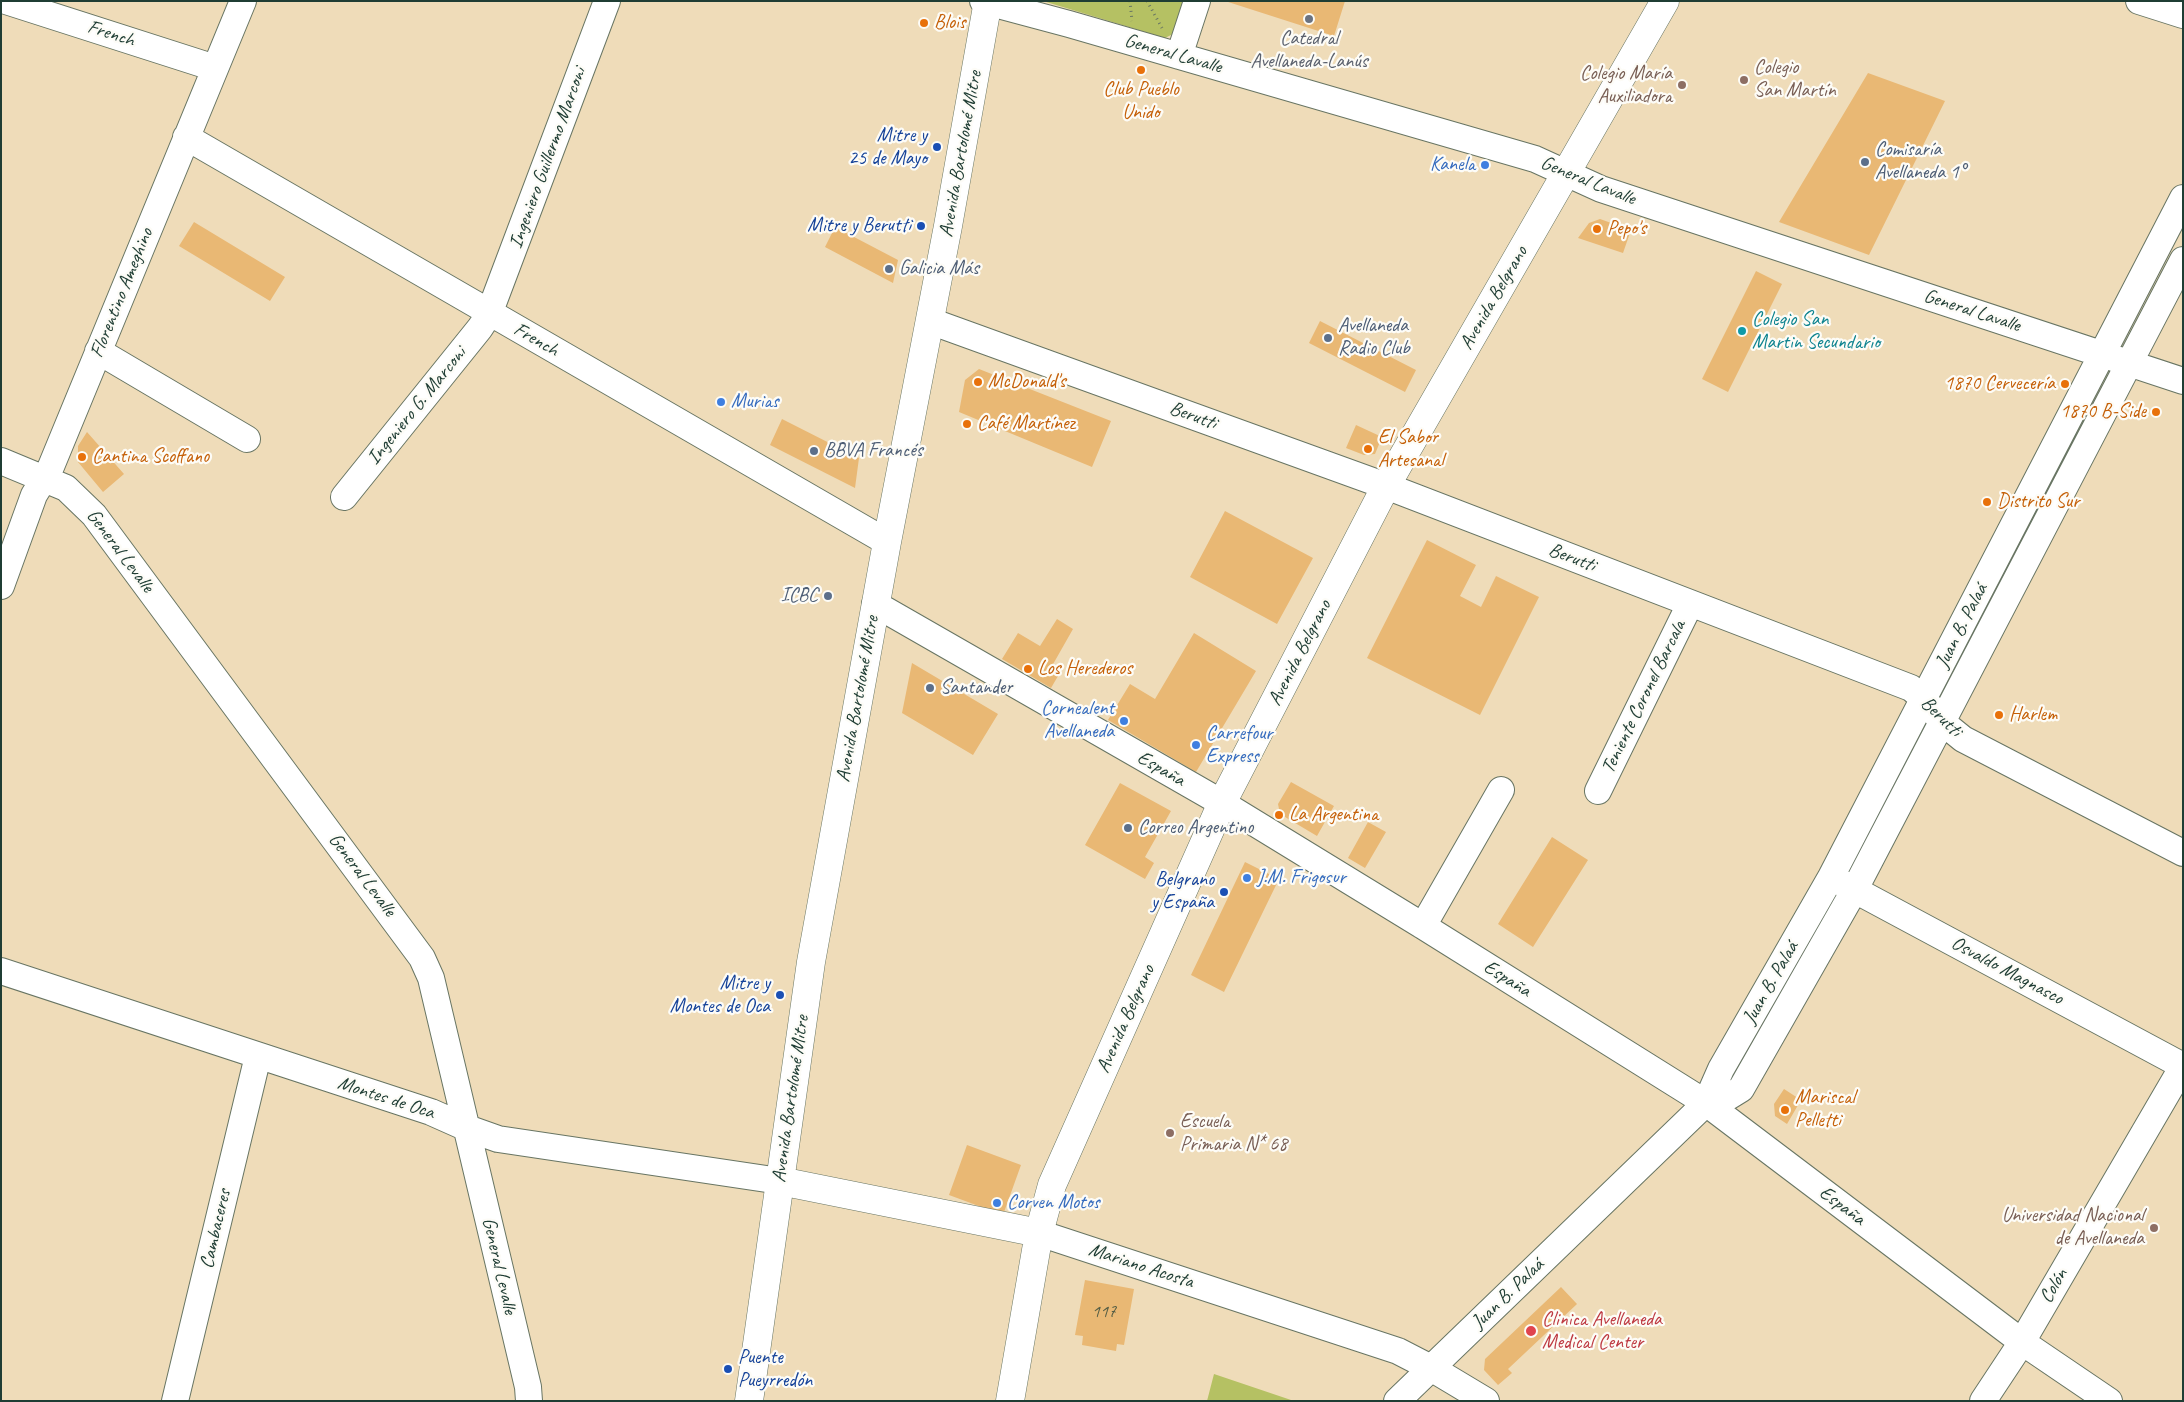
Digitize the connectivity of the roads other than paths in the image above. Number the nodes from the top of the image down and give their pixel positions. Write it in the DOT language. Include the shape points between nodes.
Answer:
graph roads {
  1 [pos="6,1"];
  2 [pos="243,1"];
  3 [pos="607,1"];
  4 [pos="1197,1"];
  5 [pos="1665,1"];
  6 [pos="2139,1"];
  7 [pos="986,2"];
  8 [pos="2183,15"];
  9 [pos="1179,56"];
  10 [pos="215,68"];
  11 [pos="186,137"];
  12 [pos="1566,174"];
  13 [pos="2183,198"];
  14 [pos="2183,260"];
  15 [pos="489,314"];
  16 [pos="930,321"];
  17 [pos="98,351"];
  18 [pos="2102,353"];
  19 [pos="2129,363"];
  20 [pos="2183,381"];
  21 [pos="246,439"];
  22 [pos="1,461"];
  23 [pos="45,478"];
  24 [pos="1386,486"];
  25 [pos="344,497"];
  26 [pos="886,542"];
  27 [pos="1,586"];
  28 [pos="875,604"];
  29 [pos="1690,604"];
  30 [pos="1925,700"];
  31 [pos="1942,722"];
  32 [pos="1502,790"];
  33 [pos="1598,791"];
  34 [pos="1222,803"];
  35 [pos="2183,853"];
  36 [pos="1831,877"];
  37 [pos="1854,889"];
  38 [pos="1423,926"];
  39 [pos="1,970"];
  40 [pos="258,1056"];
  41 [pos="2183,1066"];
  42 [pos="1706,1104"];
  43 [pos="467,1128"];
  44 [pos="780,1181"];
  45 [pos="1039,1233"];
  46 [pos="2022,1342"];
  47 [pos="1432,1368"];
  48 [pos="175,1401"];
  49 [pos="529,1401"];
  50 [pos="749,1401"];
  51 [pos="1010,1401"];
  52 [pos="1397,1401"];
  53 [pos="1486,1401"];
  54 [pos="1983,1401"];
  55 [pos="2109,1401"];
  1 -- 10 [label="street, French"];
  2 -- 10 [label="street, Florentino Ameghino"];
  3 -- 15 [label="street, Ingeniero Guillermo Marconi"];
  4 -- 9 [label="street"];
  5 -- 12 [label="main road, Avenida Belgrano"];
  6 -- 8 [label="street"];
  7 -- 9 [label="street, General Lavalle"];
  7 -- 16 [label="main road, Avenida Bartolomé Mitre"];
  9 -- 12 [label="street, General Lavalle" via="1535,159"];
  10 -- 11 [label="street, Florentino Ameghino"];
  11 -- 15 [label="street, French"];
  11 -- 17 [label="street, Florentino Ameghino"];
  12 -- 18 [label="street, General Lavalle" via="1601,189"];
  12 -- 24 [label="main road, Avenida Belgrano"];
  13 -- 18 [label="street, Juan B. Palaá"];
  14 -- 19 [label="street, Juan B. Palaá"];
  15 -- 25 [label="street, Ingeniero G. Marconi"];
  15 -- 26 [label="street, French"];
  16 -- 24 [label="street, Berutti"];
  16 -- 26 [label="main road, Avenida Bartolomé Mitre"];
  17 -- 21 [label="street"];
  17 -- 23 [label="street, Florentino Ameghino"];
  18 -- 19 [label="street, General Lavalle"];
  18 -- 30 [label="street, Juan B. Palaá"];
  19 -- 20 [label="street, General Lavalle"];
  19 -- 31 [label="street, Juan B. Palaá"];
  22 -- 23 [label="street, General Levalle"];
  23 -- 27 [label="street, Florentino Ameghino" via="34,494"];
  23 -- 43 [label="street, General Levalle" via="66,488 94,515 422,958 430,978"];
  24 -- 29 [label="street, Berutti"];
  24 -- 34 [label="main road, Avenida Belgrano"];
  26 -- 28 [label="main road, Avenida Bartolomé Mitre"];
  28 -- 34 [label="street, España"];
  28 -- 44 [label="main road, Avenida Bartolomé Mitre" via="810,962"];
  29 -- 30 [label="street, Berutti" via="1911,688"];
  29 -- 33 [label="street, Teniente Coronel Barcala"];
  30 -- 31 [label="street, Berutti"];
  30 -- 36 [label="street, Juan B. Palaá"];
  31 -- 35 [label="street, Berutti" via="1963,739"];
  31 -- 37 [label="street, Juan B. Palaá"];
  32 -- 38 [label="street"];
  34 -- 38 [label="street, España"];
  34 -- 45 [label="main road, Avenida Belgrano" via="1052,1185"];
  36 -- 37 [label="street, Osvaldo Magnasco"];
  36 -- 42 [label="street, Juan B. Palaá" via="1722,1069"];
  37 -- 41 [label="street, Osvaldo Magnasco"];
  37 -- 42 [label="street, Juan B. Palaá" via="1741,1089"];
  38 -- 42 [label="street, España"];
  39 -- 40 [label="street, Montes de Oca"];
  40 -- 43 [label="street, Montes de Oca" via="430,1112"];
  40 -- 48 [label="street, Cambaceres"];
  41 -- 46 [label="street, Colón"];
  42 -- 46 [label="street, España"];
  42 -- 47 [label="street, Juan B. Palaá"];
  43 -- 44 [label="street, Montes de Oca" via="498,1139"];
  43 -- 49 [label="street, General Levalle"];
  44 -- 45 [label="main road, Mariano Acosta"];
  44 -- 50 [label="main road, Avenida Bartolomé Mitre"];
  45 -- 47 [label="street, Mariano Acosta" via="1398,1351"];
  45 -- 51 [label="main road, Avenida Belgrano"];
  46 -- 54 [label="street, Colón"];
  46 -- 55 [label="street, España"];
  47 -- 52 [label="street, Juan B. Palaá"];
  47 -- 53 [label="street, Mariano Acosta"];
}
